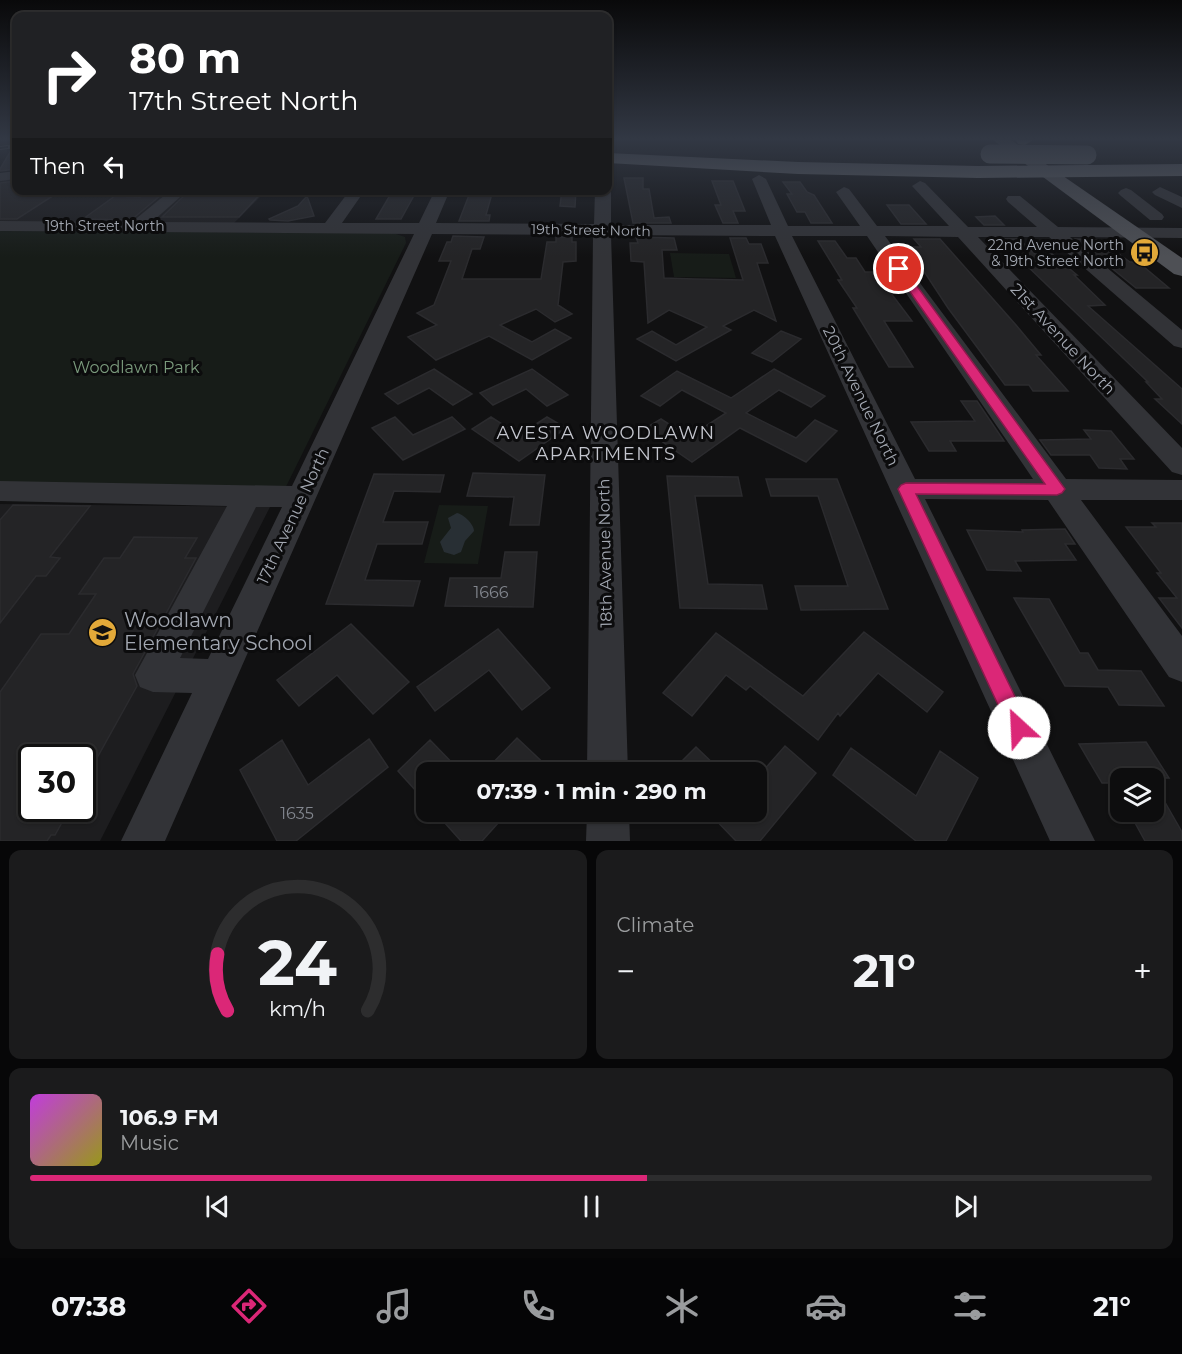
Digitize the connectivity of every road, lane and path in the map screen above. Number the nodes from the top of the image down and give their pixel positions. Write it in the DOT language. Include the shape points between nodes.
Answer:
graph roads {
  1 [pos="759,179"];
  2 [pos="1031,179"];
  3 [pos="1056,179"];
  4 [pos="1080,179"];
  5 [pos="1102,179"];
  6 [pos="920,186"];
  7 [pos="844,192"];
  8 [pos="1160,192"];
  9 [pos="1078,194"];
  10 [pos="175,195"];
  11 [pos="354,195"];
  12 [pos="441,195"];
  13 [pos="603,195"];
  14 [pos="1103,196"];
  15 [pos="1014,199"];
  16 [pos="1181,202"];
  17 [pos="1144,210"];
  18 [pos="0,226"];
  19 [pos="137,226"];
  20 [pos="331,228"];
  21 [pos="426,228"];
  22 [pos="602,230"];
  23 [pos="782,232"];
  24 [pos="873,232"];
  25 [pos="1053,232"];
  26 [pos="1131,232"];
  27 [pos="1182,232"];
  28 [pos="962,233"];
  29 [pos="1182,252"];
  30 [pos="1182,269"];
  31 [pos="1182,341"];
  32 [pos="1182,465"];
  33 [pos="906,489"];
  34 [pos="1057,489"];
  35 [pos="1182,490"];
  36 [pos="0,491"];
  37 [pos="247,496"];
  38 [pos="302,497"];
  39 [pos="1182,665"];
  40 [pos="219,676"];
  41 [pos="607,762"];
  42 [pos="608,822"];
  43 [pos="142,841"];
  44 [pos="608,841"];
  45 [pos="1073,841"];
  1 -- 23 [label="street, 20th Avenue North"];
  2 -- 9 [label="highway"];
  3 -- 9 [label="main road"];
  4 -- 14 [label="main road"];
  5 -- 14 [label="highway"];
  6 -- 28 [label="street, 21st Avenue North"];
  7 -- 24 [label="street"];
  8 -- 16 [label="street"];
  9 -- 26 [label="main road"];
  10 -- 19 [label="street"];
  11 -- 20 [label="street"];
  12 -- 21 [label="street, 17th Avenue North"];
  13 -- 22 [label="street, 18th Avenue North"];
  14 -- 17 [label="main road"];
  15 -- 25 [label="street"];
  17 -- 26 [label="street, 19th Street North"];
  17 -- 27 [label="street, 19th Street North"];
  17 -- 29 [label="main road"];
  18 -- 19 [label="street, 19th Street North"];
  19 -- 20 [label="street, 19th Street North"];
  20 -- 21 [label="street, 19th Street North"];
  21 -- 22 [label="street, 19th Street North"];
  21 -- 38 [label="street, 17th Avenue North"];
  22 -- 23 [label="street, 19th Street North"];
  22 -- 41 [label="street, 18th Avenue North"];
  23 -- 24 [label="street, 19th Street North"];
  23 -- 33 [label="street, 20th Avenue North"];
  24 -- 28 [label="street, 19th Street North"];
  24 -- 34 [label="street"];
  25 -- 26 [label="street, 19th Street North"];
  25 -- 28 [label="street, 19th Street North"];
  25 -- 31 [label="street"];
  26 -- 30 [label="main road"];
  28 -- 32 [label="street, 21st Avenue North"];
  33 -- 34 [label="street"];
  33 -- 45 [label="street, 20th Avenue North"];
  34 -- 35 [label="street"];
  34 -- 39 [label="street"];
  36 -- 37 [label="street"];
  37 -- 38 [label="street"];
  37 -- 40 [label="street" via="153,675"];
  38 -- 40 [label="street, 17th Avenue North"];
  40 -- 43 [label="street, 17th Avenue North"];
  42 -- 44 [label="street"];
}
